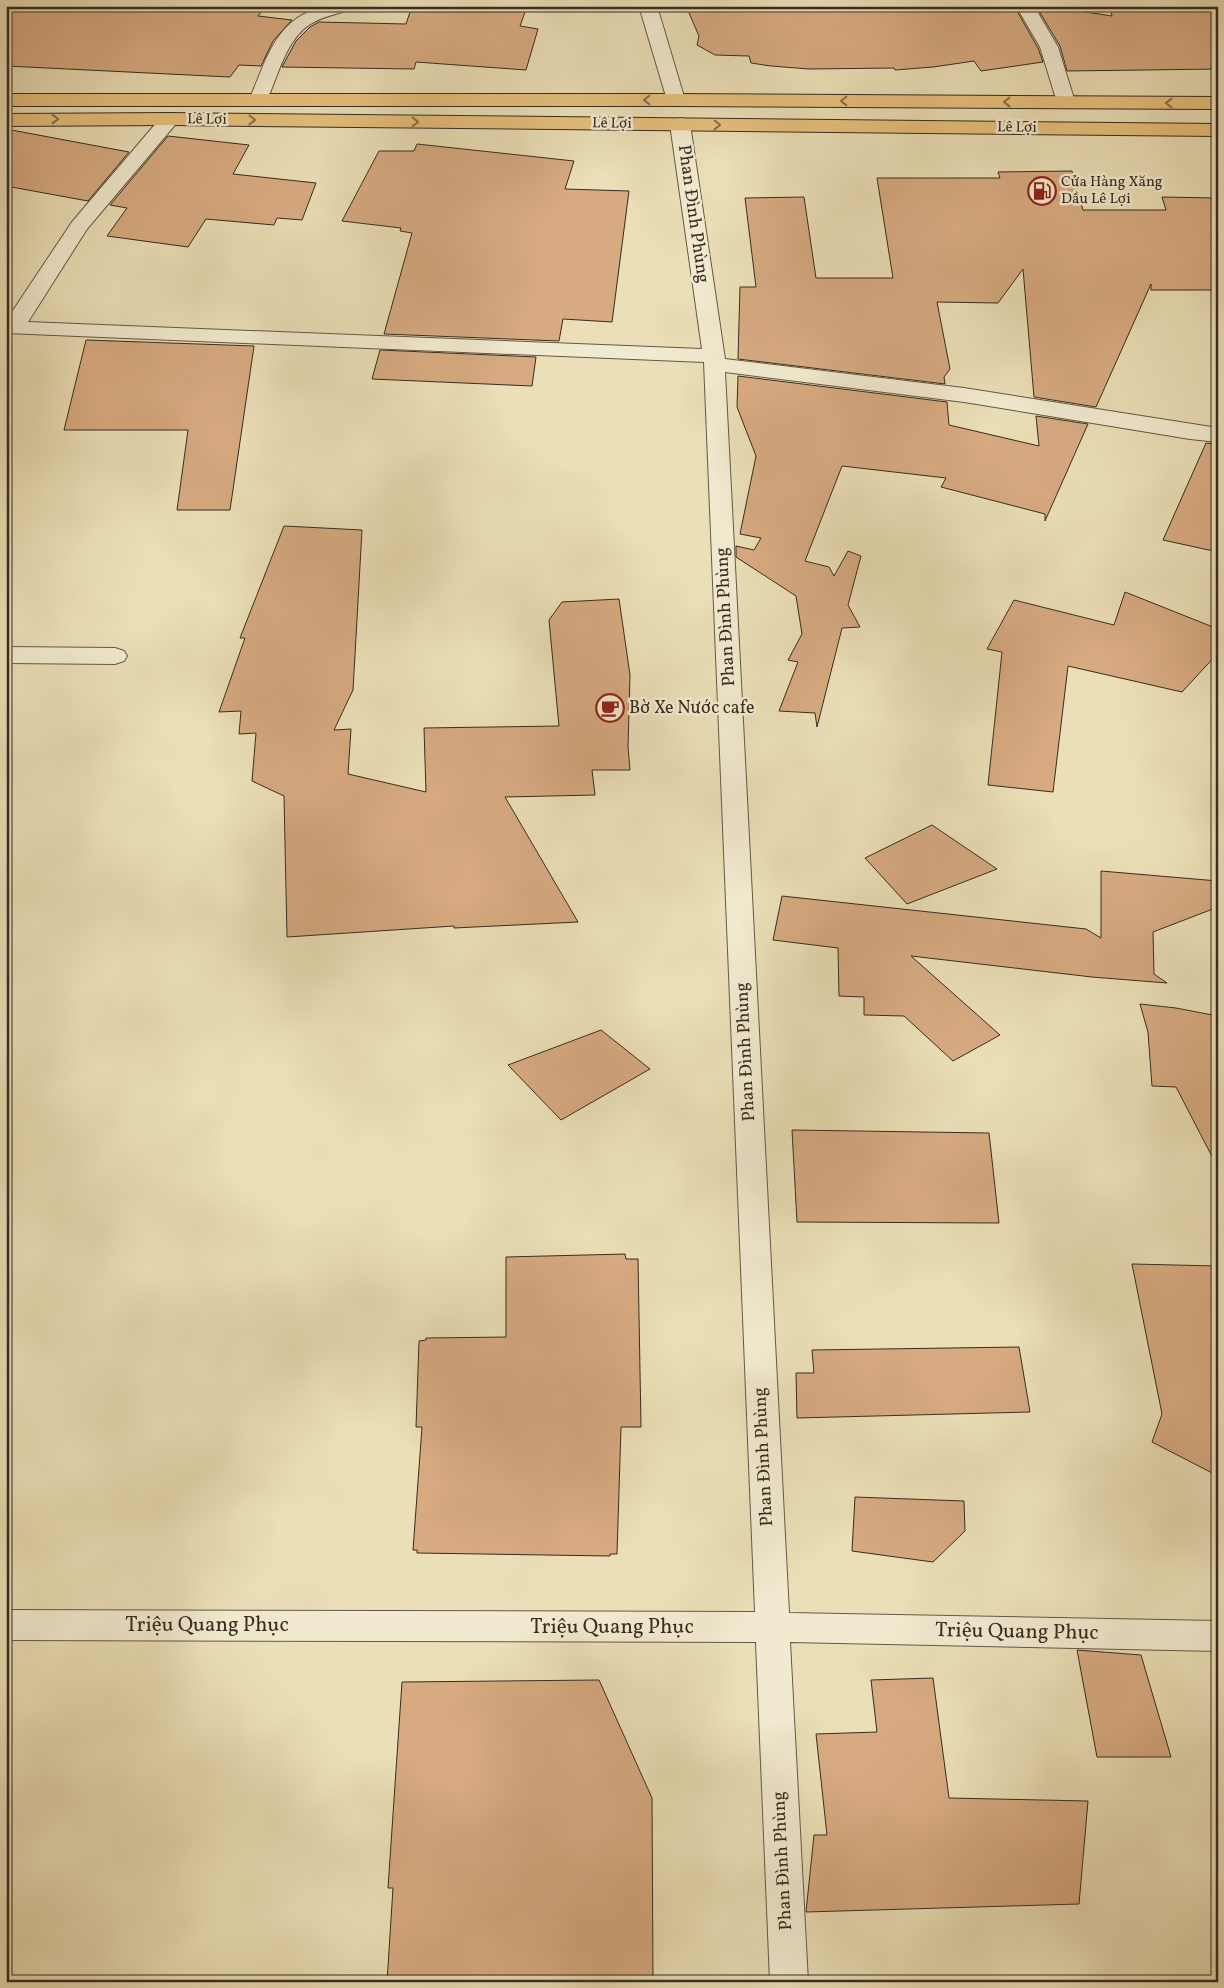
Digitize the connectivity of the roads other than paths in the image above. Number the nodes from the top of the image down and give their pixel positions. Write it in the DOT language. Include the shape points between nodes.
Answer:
graph roads {
  1 [pos="343,6"];
  2 [pos="648,6"];
  3 [pos="1025,6"];
  4 [pos="6,100"];
  5 [pos="258,100"];
  6 [pos="1066,102"];
  7 [pos="1218,103"];
  8 [pos="678,112"];
  9 [pos="170,119"];
  10 [pos="6,120"];
  11 [pos="1218,130"];
  12 [pos="10,327"];
  13 [pos="714,360"];
  14 [pos="1218,435"];
  15 [pos="6,655"];
  16 [pos="115,656"];
  17 [pos="6,1624"];
  18 [pos="772,1628"];
  19 [pos="1218,1636"];
  20 [pos="789,1982"];
  1 -- 5 [label="street" via="299,23 289,33"];
  2 -- 8 [label="street, Phan Đình Phùng"];
  3 -- 6 [label="street" via="1049,47"];
  4 -- 5 [label="main road, Lê Lợi"];
  8 -- 5 [label="main road, Lê Lợi, one-way"];
  7 -- 6 [label="main road, Lê Lợi, one-way"];
  6 -- 8 [label="main road, Lê Lợi, one-way"];
  9 -- 8 [label="main road, Lê Lợi, one-way"];
  8 -- 11 [label="main road, Lê Lợi, one-way"];
  8 -- 13 [label="street, Phan Đình Phùng"];
  10 -- 9 [label="main road, Lê Lợi, one-way"];
  9 -- 12 [label="street" via="79,226"];
  12 -- 13 [label="street"];
  13 -- 14 [label="street"];
  13 -- 18 [label="street, Phan Đình Phùng"];
  15 -- 16 [label="street"];
  17 -- 18 [label="street, Triệu Quang Phục"];
  18 -- 19 [label="street, Triệu Quang Phục"];
  18 -- 20 [label="street, Phan Đình Phùng"];
}
